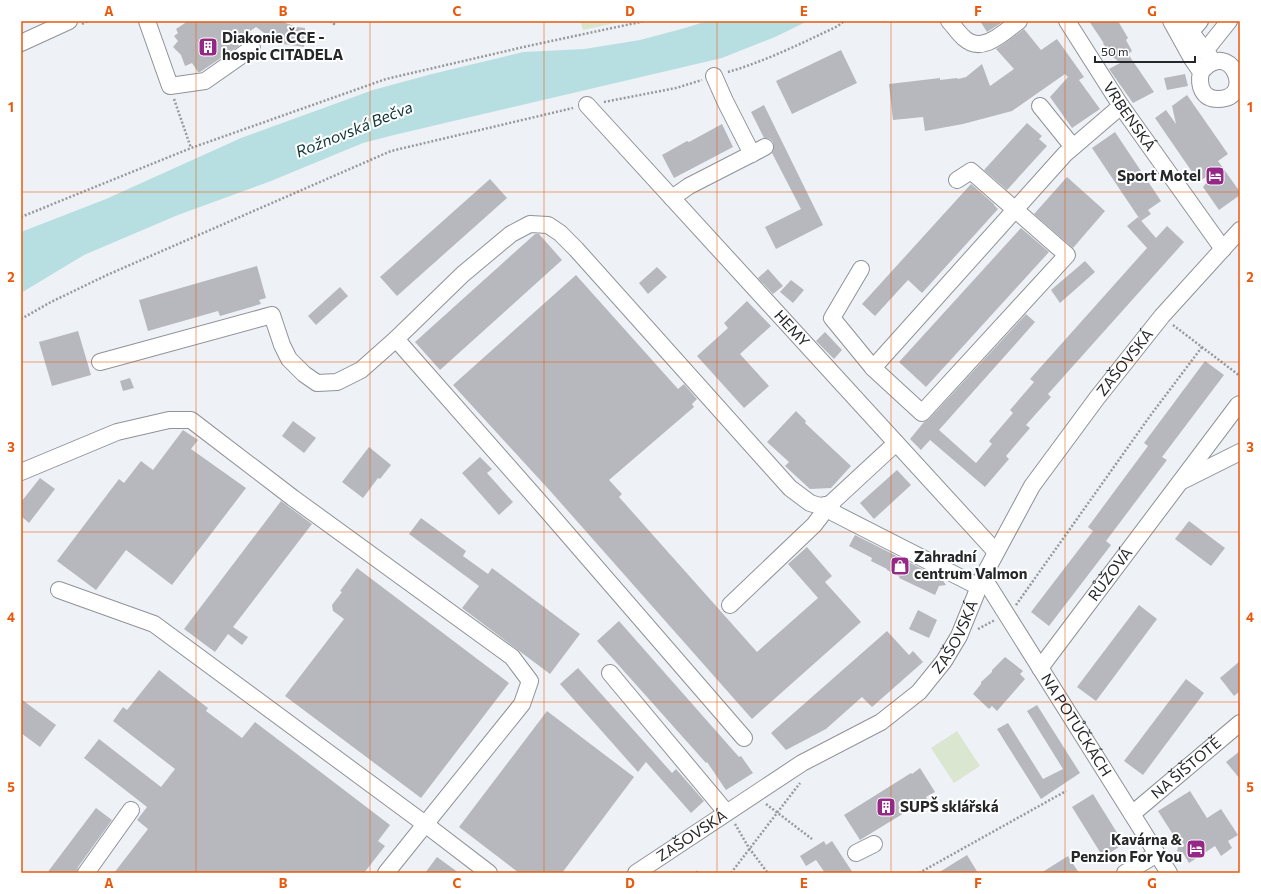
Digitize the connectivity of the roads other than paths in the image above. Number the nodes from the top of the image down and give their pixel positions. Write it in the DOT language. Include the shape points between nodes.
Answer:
graph roads {
  1 [pos="69,21"];
  2 [pos="147,21"];
  3 [pos="949,21"];
  4 [pos="1019,21"];
  5 [pos="1067,21"];
  6 [pos="1171,21"];
  7 [pos="1229,21"];
  8 [pos="1191,25"];
  9 [pos="21,43"];
  10 [pos="252,48"];
  11 [pos="1210,56"];
  12 [pos="1201,72"];
  13 [pos="714,76"];
  14 [pos="587,105"];
  15 [pos="1040,106"];
  16 [pos="1121,106"];
  17 [pos="1073,147"];
  18 [pos="957,180"];
  19 [pos="672,198"];
  20 [pos="1015,210"];
  21 [pos="1240,230"];
  22 [pos="1224,250"];
  23 [pos="861,269"];
  24 [pos="396,338"];
  25 [pos="100,362"];
  26 [pos="873,368"];
  27 [pos="1240,404"];
  28 [pos="896,443"];
  29 [pos="1240,452"];
  30 [pos="21,472"];
  31 [pos="1180,481"];
  32 [pos="830,504"];
  33 [pos="996,552"];
  34 [pos="981,582"];
  35 [pos="59,590"];
  36 [pos="730,604"];
  37 [pos="1040,668"];
  38 [pos="610,673"];
  39 [pos="1240,723"];
  40 [pos="744,738"];
  41 [pos="131,810"];
  42 [pos="1132,814"];
  43 [pos="731,818"];
  44 [pos="425,824"];
  45 [pos="874,844"];
  46 [pos="856,853"];
  47 [pos="1157,854"];
  48 [pos="86,873"];
  49 [pos="386,873"];
  50 [pos="489,873"];
  51 [pos="636,873"];
  52 [pos="1125,873"];
  53 [pos="1169,873"];
  1 -- 9 [label="street"];
  2 -- 10 [label="street" via="170,86 205,81"];
  3 -- 4 [label="street" via="964,38 974,44 991,41"];
  5 -- 16 [label="street, VRBENSKÁ"];
  6 -- 12 [label="street"];
  7 -- 11 [label="street"];
  8 -- 11 [label="street"];
  11 -- 12 [label="street"];
  11 -- 12 [label="street" via="1227,63 1236,72 1236,89 1223,99 1207,96 1201,89"];
  13 -- 19 [label="street" via="725,101 758,151 689,186"];
  14 -- 19 [label="street, HEMY"];
  15 -- 17 [label="street"];
  16 -- 17 [label="street"];
  16 -- 22 [label="street, VRBENSKÁ"];
  17 -- 20 [label="street"];
  18 -- 20 [label="street" via="971,170"];
  19 -- 28 [label="street, HEMY"];
  20 -- 26 [label="street"];
  20 -- 26 [label="street" via="1067,255 922,413"];
  21 -- 22 [label="street, ZAŠOVSKÁ"];
  22 -- 33 [label="street, ZAŠOVSKÁ" via="1162,316 1096,398 1032,486"];
  23 -- 26 [label="street" via="832,318"];
  24 -- 25 [label="street" via="361,370 337,382 317,383 289,359 272,315"];
  24 -- 32 [label="street" via="463,274 511,234 530,224 548,225 560,232 576,249 790,488 820,506"];
  24 -- 40 [label="street"];
  27 -- 31 [label="street, RŮŽOVÁ"];
  28 -- 32 [label="street"];
  28 -- 33 [label="street, HEMY"];
  29 -- 31 [label="street, RŮŽOVÁ"];
  30 -- 44 [label="street" via="117,432 169,420 191,420 293,498 512,657 530,681 522,704"];
  31 -- 37 [label="street, RŮŽOVÁ"];
  32 -- 34 [label="street" via="834,513"];
  32 -- 36 [label="street" via="814,525"];
  33 -- 34 [label="street, ZAŠOVSKÁ"];
  34 -- 37 [label="street, NA POTŮČKÁCH" via="1006,614"];
  34 -- 43 [label="street, ZAŠOVSKÁ" via="959,636 944,661 919,692 881,722 802,763"];
  35 -- 44 [label="street" via="154,624"];
  37 -- 42 [label="street, NA POTŮČKÁCH"];
  38 -- 43 [label="street"];
  39 -- 42 [label="street, NA ŠIŠTOTĚ"];
  41 -- 48 [label="street"];
  42 -- 47 [label="street, NA POTŮČKÁCH"];
  43 -- 51 [label="street, ZAŠOVSKÁ"];
  44 -- 49 [label="street"];
  44 -- 50 [label="street"];
  45 -- 46 [label="street"];
  47 -- 52 [label="street"];
  47 -- 53 [label="street, NA POTŮČKÁCH"];
}
